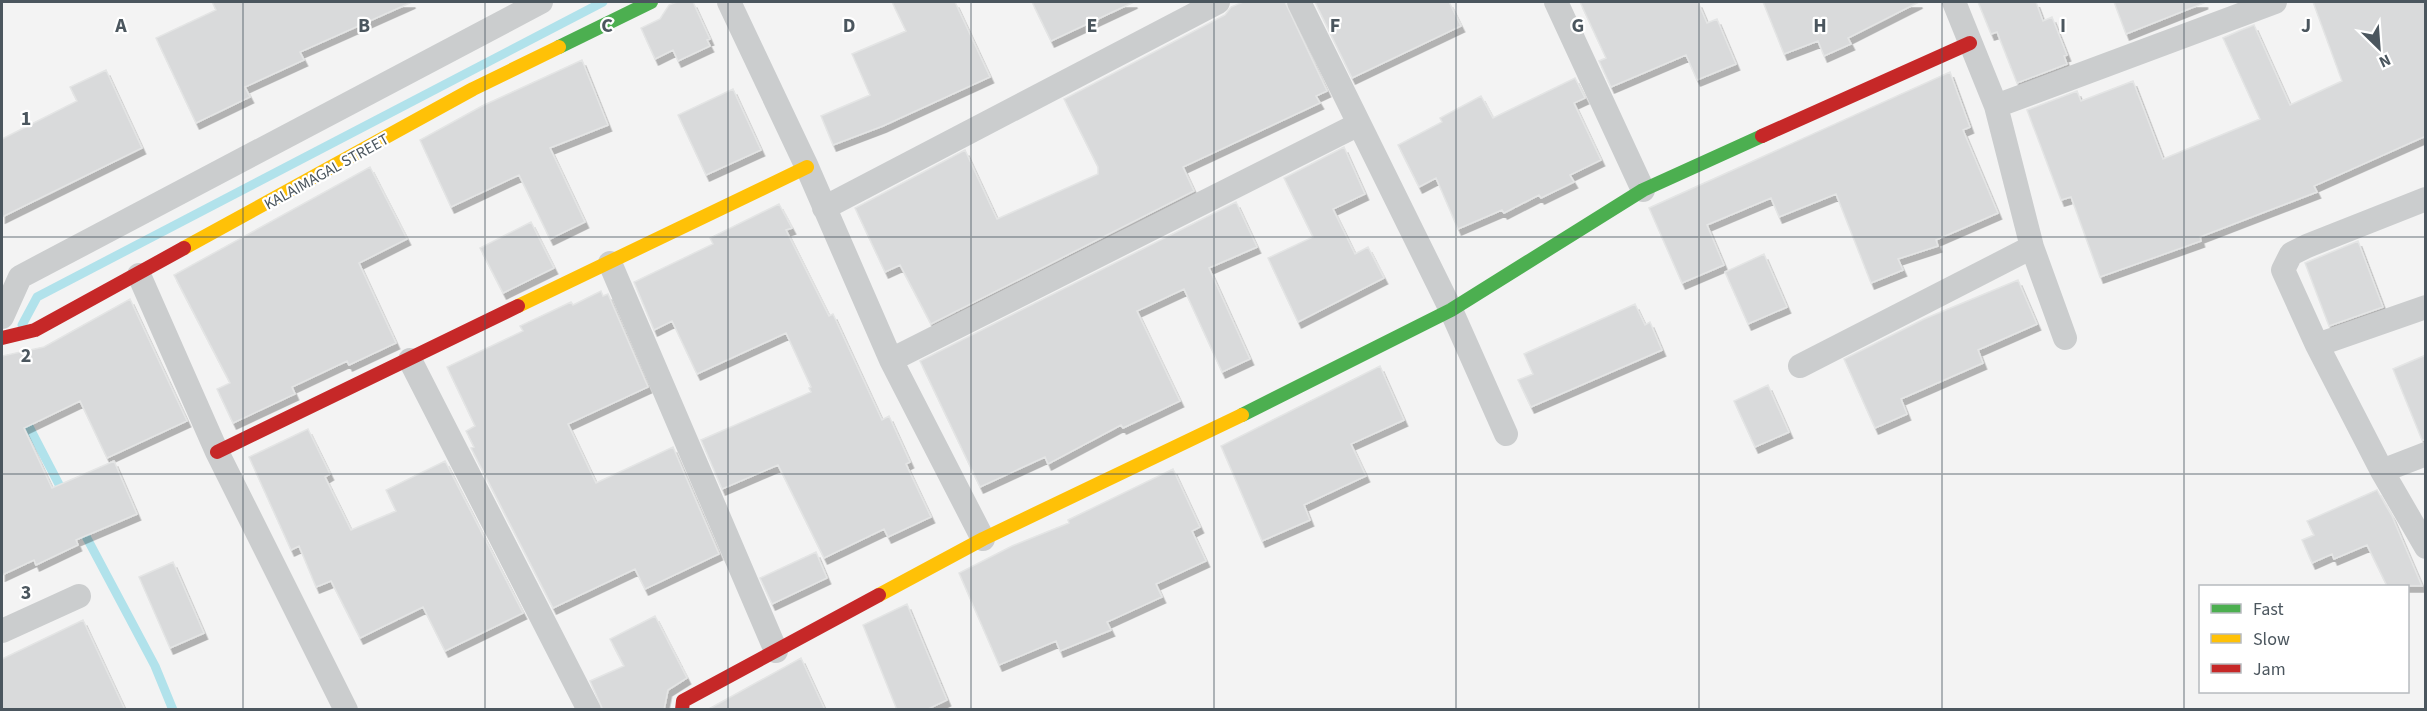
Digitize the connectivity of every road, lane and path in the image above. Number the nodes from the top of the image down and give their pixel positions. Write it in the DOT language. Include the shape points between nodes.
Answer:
graph roads {
  1 [pos="541,2"];
  2 [pos="651,2"];
  3 [pos="729,2"];
  4 [pos="1218,2"];
  5 [pos="1299,2"];
  6 [pos="1556,2"];
  7 [pos="1954,2"];
  8 [pos="2275,2"];
  9 [pos="1970,44"];
  10 [pos="1996,106"];
  11 [pos="1359,124"];
  12 [pos="807,167"];
  13 [pos="1643,190"];
  14 [pos="2426,199"];
  15 [pos="824,208"];
  16 [pos="2032,247"];
  17 [pos="609,263"];
  18 [pos="139,275"];
  19 [pos="2426,307"];
  20 [pos="1451,310"];
  21 [pos="2,330"];
  22 [pos="2065,338"];
  23 [pos="2317,345"];
  24 [pos="410,360"];
  25 [pos="891,360"];
  26 [pos="1800,366"];
  27 [pos="1506,434"];
  28 [pos="216,452"];
  29 [pos="2426,454"];
  30 [pos="2382,471"];
  31 [pos="983,539"];
  32 [pos="2426,546"];
  33 [pos="79,596"];
  34 [pos="2,631"];
  35 [pos="776,651"];
  36 [pos="346,710"];
  37 [pos="589,710"];
  38 [pos="682,710"];
  1 -- 21 [label="street, KALAIMAGAL STREET" via="20,277"];
  2 -- 18 [label="street, KALAIMAGAL STREET" via="473,90"];
  3 -- 12 [label="street"];
  4 -- 15 [label="street"];
  5 -- 11 [label="street"];
  6 -- 13 [label="street"];
  7 -- 9 [label="street"];
  8 -- 10 [label="street"];
  9 -- 10 [label="street"];
  9 -- 13 [label="street"];
  10 -- 16 [label="street"];
  11 -- 20 [label="street"];
  11 -- 25 [label="street"];
  12 -- 15 [label="street"];
  12 -- 17 [label="street"];
  13 -- 20 [label="street"];
  14 -- 23 [label="street" via="2307,246 2285,262 2285,279"];
  15 -- 25 [label="street"];
  16 -- 22 [label="street"];
  16 -- 26 [label="street"];
  17 -- 24 [label="street"];
  17 -- 35 [label="street"];
  18 -- 21 [label="street, KALAIMAGAL STREET" via="35,330"];
  18 -- 28 [label="street"];
  19 -- 23 [label="street"];
  20 -- 27 [label="street"];
  20 -- 31 [label="street"];
  23 -- 30 [label="street"];
  24 -- 28 [label="street"];
  24 -- 37 [label="street"];
  25 -- 31 [label="street"];
  28 -- 36 [label="street"];
  29 -- 30 [label="street"];
  30 -- 32 [label="street"];
  31 -- 35 [label="street"];
  33 -- 34 [label="street"];
  35 -- 38 [label="street" via="683,701"];
}
